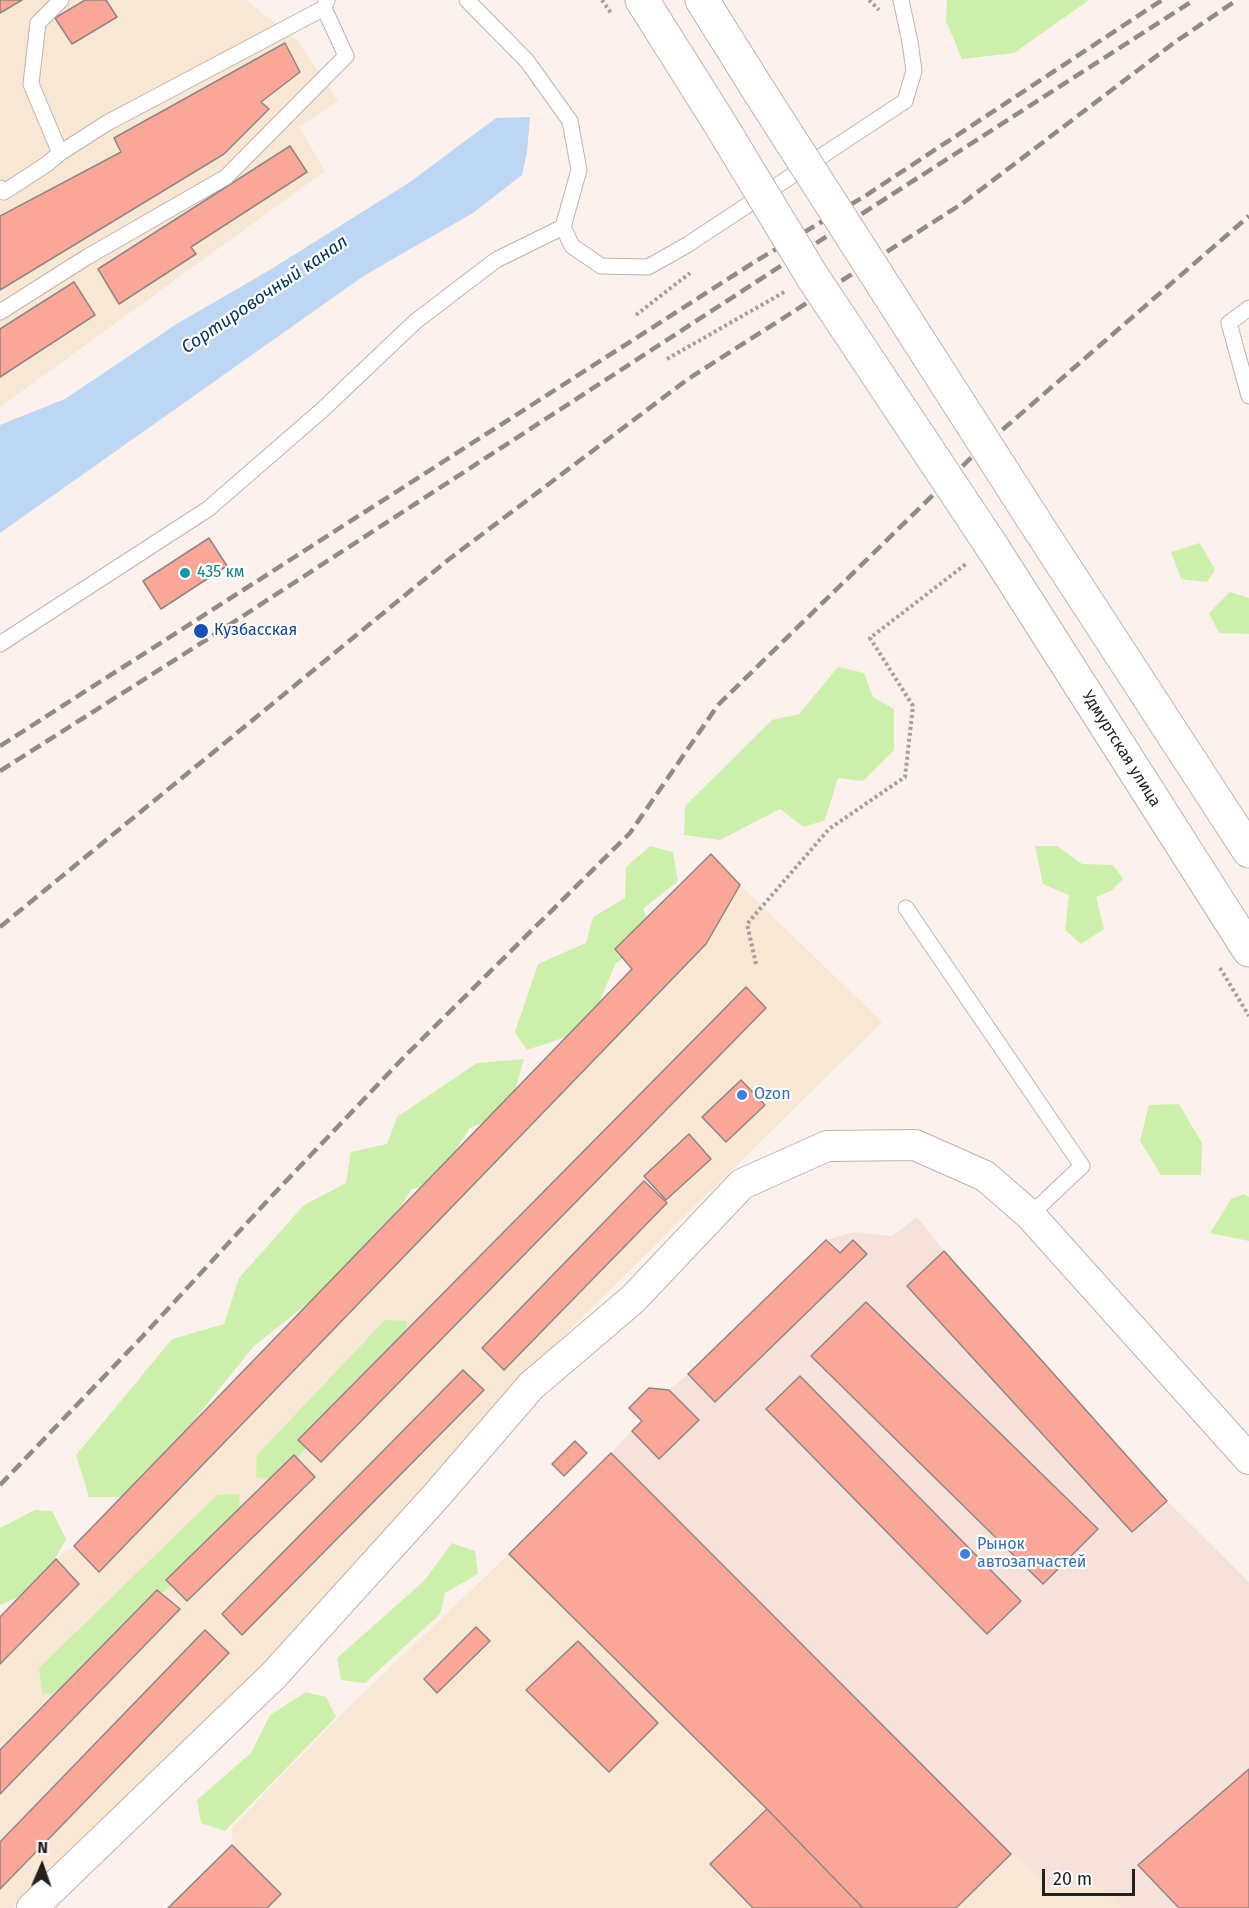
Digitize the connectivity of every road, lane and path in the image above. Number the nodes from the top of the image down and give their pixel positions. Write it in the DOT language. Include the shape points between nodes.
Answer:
graph roads {
  1 [pos="62,0"];
  2 [pos="466,0"];
  3 [pos="642,0"];
  4 [pos="702,0"];
  5 [pos="901,0"];
  6 [pos="325,4"];
  7 [pos="60,153"];
  8 [pos="1,191"];
  9 [pos="563,227"];
  10 [pos="812,276"];
  11 [pos="1249,308"];
  12 [pos="0,312"];
  13 [pos="667,359"];
  14 [pos="1249,396"];
  15 [pos="982,554"];
  16 [pos="0,644"];
  17 [pos="1249,851"];
  18 [pos="906,908"];
  19 [pos="1249,950"];
  20 [pos="756,964"];
  21 [pos="1030,1215"];
  22 [pos="1249,1459"];
  23 [pos="32,1908"];
  1 -- 7 [label="lane" via="38,23 31,84"];
  2 -- 9 [label="lane" via="527,61 570,121 579,170"];
  3 -- 10 [label="main road, Удмуртская улица, bridge"];
  4 -- 17 [label="main road, bridge"];
  5 -- 9 [label="lane" via="914,71 905,101 648,267 601,266 572,246"];
  6 -- 7 [label="lane" via="107,123"];
  6 -- 12 [label="lane" via="346,56 225,177"];
  7 -- 8 [label="lane"];
  9 -- 16 [label="lane" via="496,260 416,321 321,411 208,509"];
  10 -- 13 [label="path"];
  10 -- 15 [label="main road, Удмуртская улица, bridge"];
  11 -- 14 [label="lane" via="1229,323"];
  15 -- 19 [label="main road, Удмуртская улица"];
  15 -- 20 [label="path" via="870,638 913,706 905,777 829,829 747,924"];
  18 -- 21 [label="lane" via="1082,1166"];
  21 -- 22 [label="street"];
  21 -- 23 [label="street" via="985,1176 915,1145 827,1146 742,1185 633,1299 531,1386 274,1675"];
}
